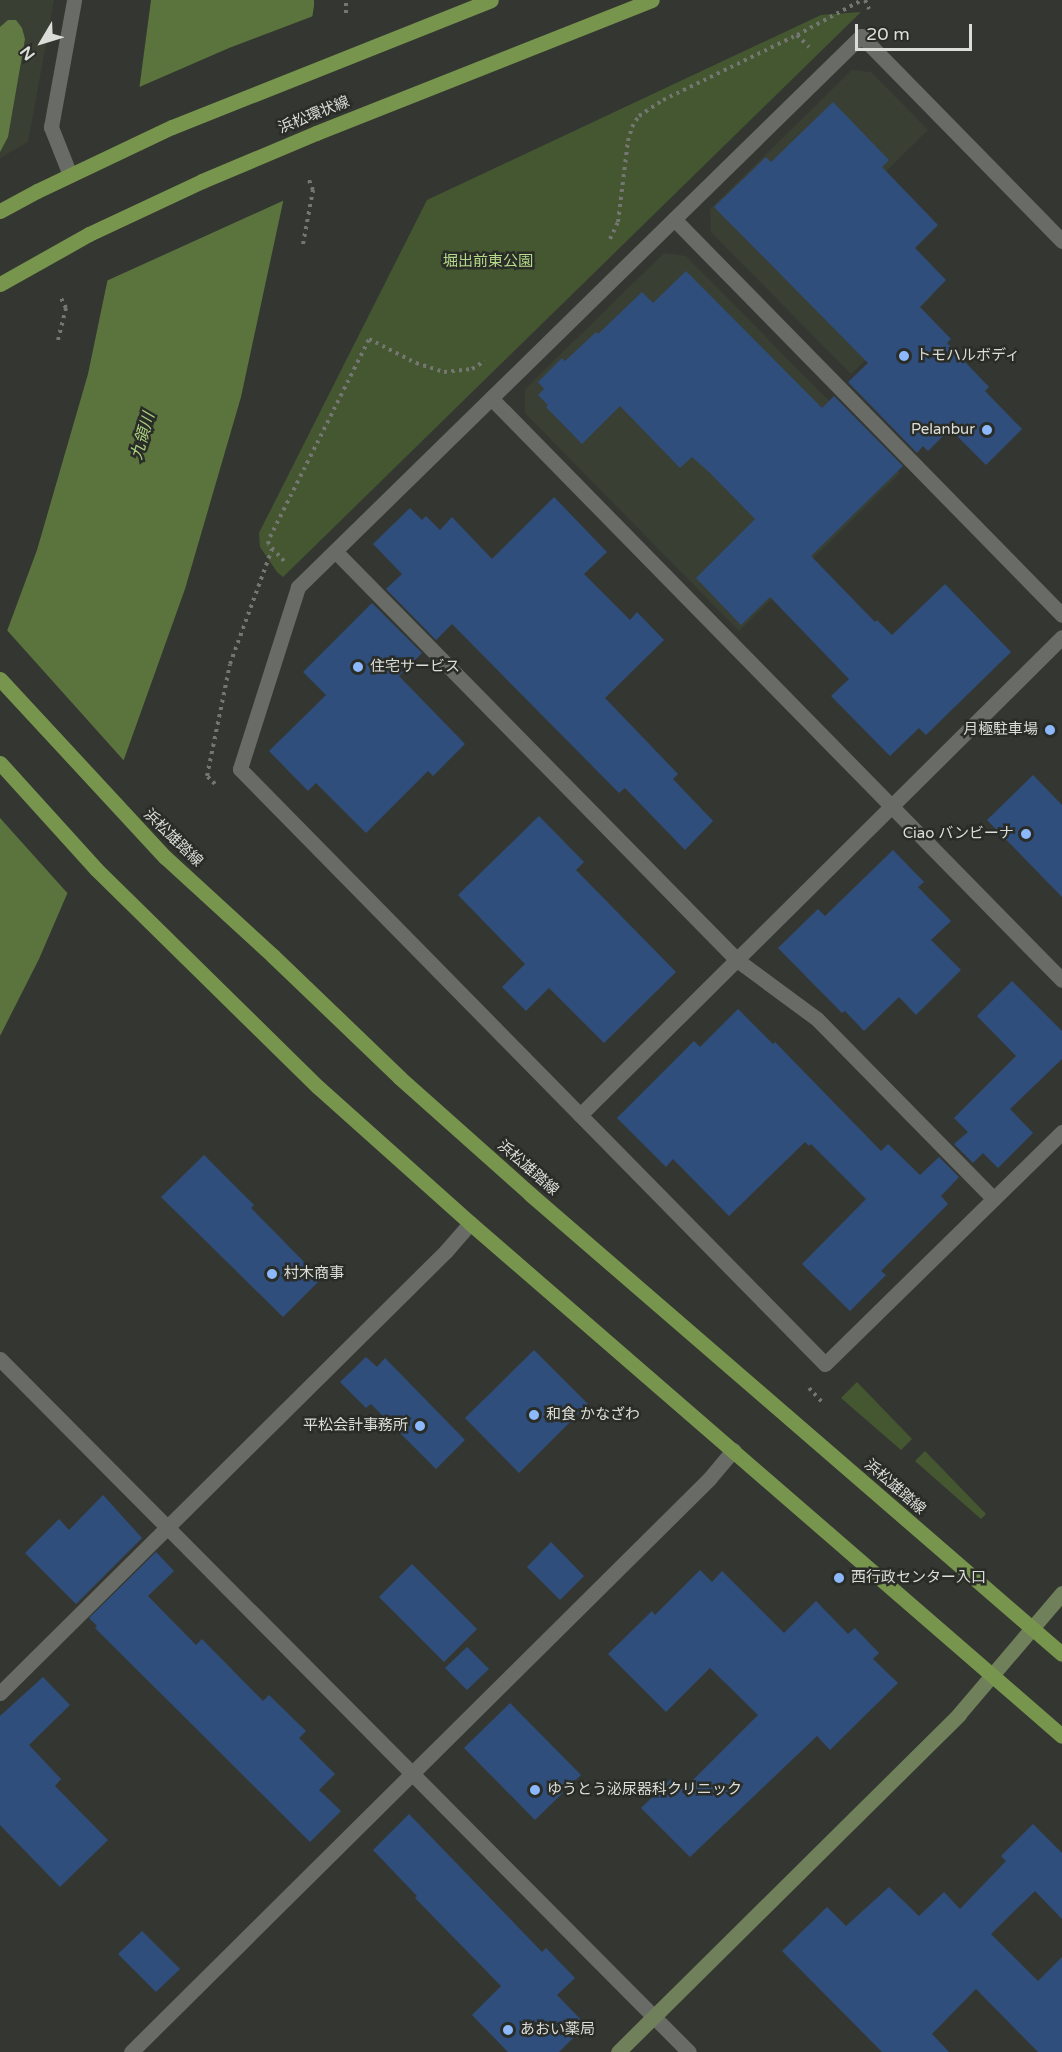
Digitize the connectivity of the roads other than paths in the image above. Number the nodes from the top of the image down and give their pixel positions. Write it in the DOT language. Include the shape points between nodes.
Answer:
graph roads {
  1 [pos="74,0"];
  2 [pos="491,0"];
  3 [pos="652,0"];
  4 [pos="70,175"];
  5 [pos="0,212"];
  6 [pos="674,219"];
  7 [pos="1062,241"];
  8 [pos="0,284"];
  9 [pos="491,398"];
  10 [pos="335,551"];
  11 [pos="1062,615"];
  12 [pos="1062,637"];
  13 [pos="0,679"];
  14 [pos="0,763"];
  15 [pos="891,806"];
  16 [pos="737,960"];
  17 [pos="1062,980"];
  18 [pos="580,1115"];
  19 [pos="1062,1132"];
  20 [pos="994,1199"];
  21 [pos="470,1223"];
  22 [pos="0,1359"];
  23 [pos="733,1450"];
  24 [pos="167,1527"];
  25 [pos="1062,1593"];
  26 [pos="1032,1628"];
  27 [pos="1062,1654"];
  28 [pos="992,1675"];
  29 [pos="0,1693"];
  30 [pos="1062,1736"];
  31 [pos="412,1773"];
  32 [pos="654,2016"];
  33 [pos="131,2052"];
  34 [pos="618,2052"];
  35 [pos="689,2052"];
  1 -- 4 [label="street" via="51,127"];
  2 -- 4 [label="main road" via="172,127"];
  3 -- 8 [label="main road, 浜松環状線" via="202,181 89,234"];
  4 -- 5 [label="main road"];
  6 -- 7 [label="street" via="861,36"];
  6 -- 9 [label="street"];
  6 -- 11 [label="street"];
  9 -- 10 [label="street"];
  9 -- 15 [label="street"];
  10 -- 16 [label="street"];
  10 -- 18 [label="street" via="298,587 240,769"];
  12 -- 15 [label="street"];
  13 -- 26 [label="main road, 浜松雄踏線" via="165,857 457,1129"];
  14 -- 21 [label="main road" via="96,869 309,1079"];
  15 -- 16 [label="street"];
  15 -- 17 [label="street"];
  16 -- 18 [label="street"];
  16 -- 20 [label="street" via="817,1019"];
  18 -- 20 [label="street" via="825,1364"];
  19 -- 20 [label="street"];
  21 -- 23 [label="main road"];
  21 -- 24 [label="street"];
  22 -- 24 [label="street"];
  23 -- 28 [label="main road"];
  23 -- 31 [label="street" via="709,1479"];
  24 -- 29 [label="street"];
  24 -- 31 [label="street"];
  25 -- 26 [label="street"];
  26 -- 27 [label="main road, 浜松雄踏線"];
  26 -- 28 [label="street"];
  28 -- 30 [label="main road"];
  28 -- 32 [label="street" via="951,1722"];
  31 -- 32 [label="street"];
  31 -- 33 [label="street"];
  32 -- 34 [label="street"];
  32 -- 35 [label="street"];
}
